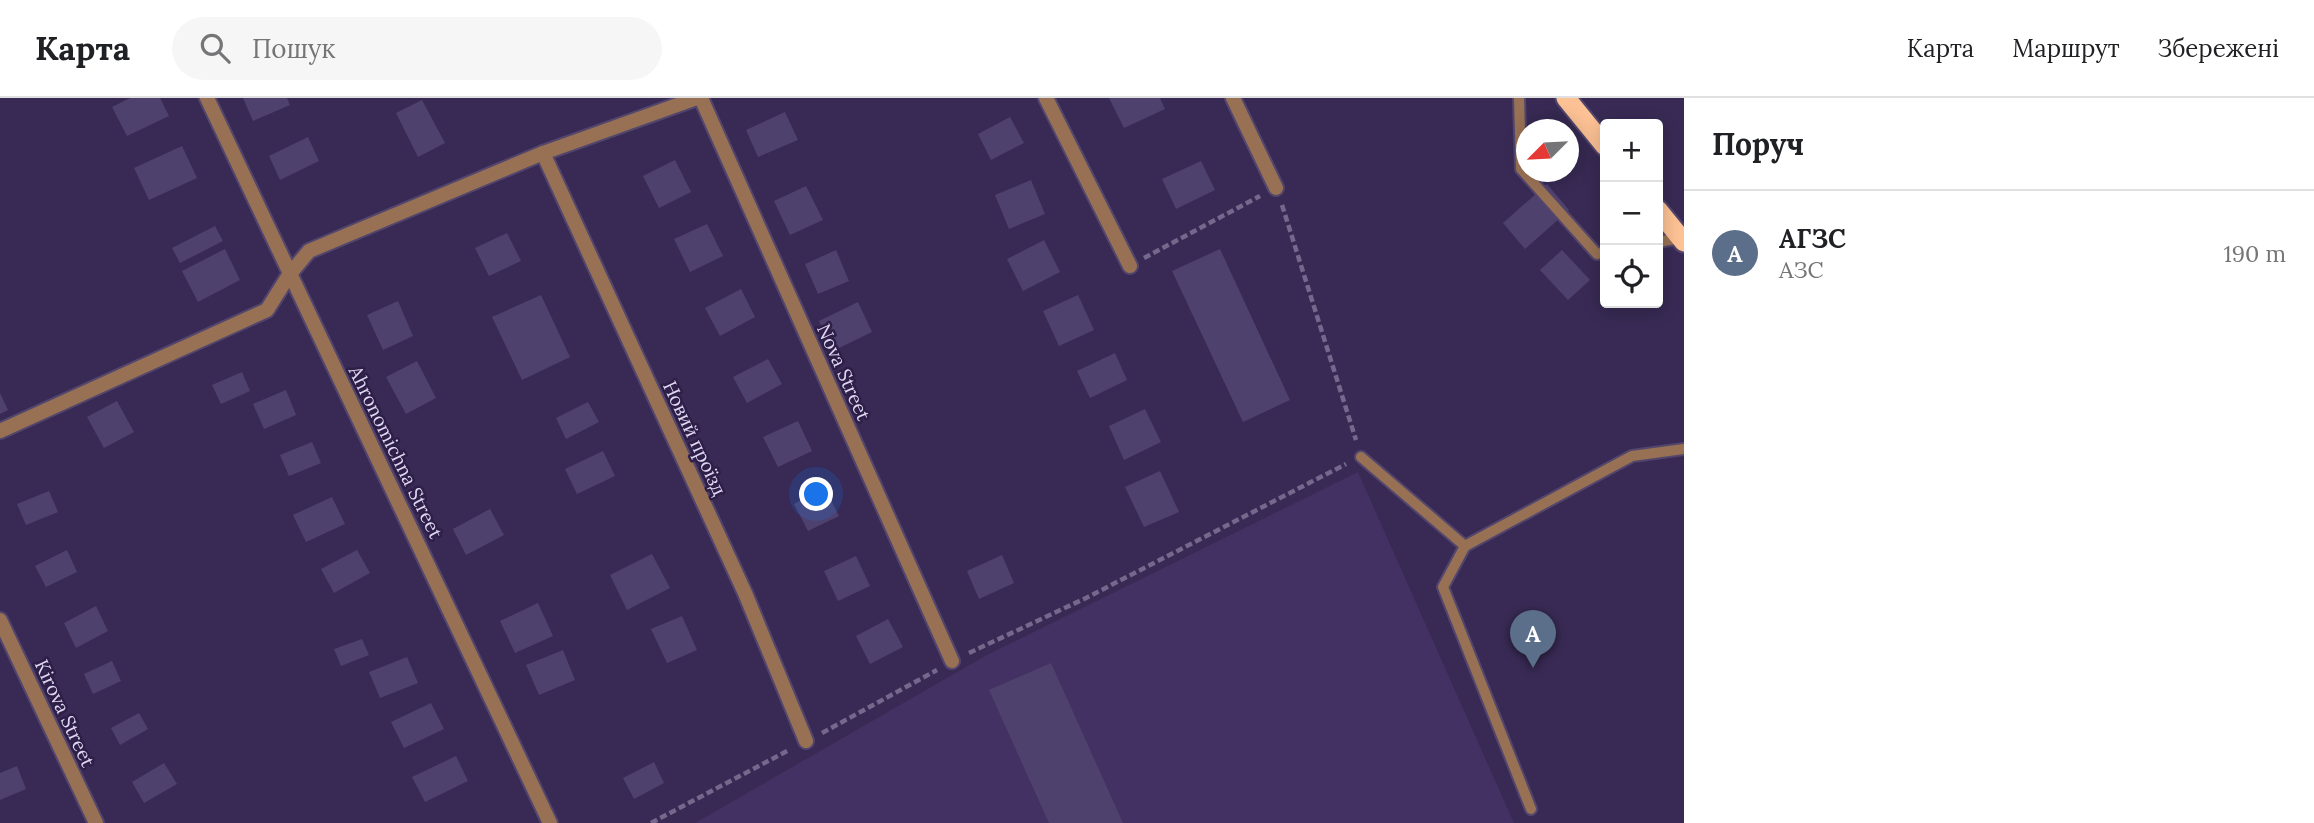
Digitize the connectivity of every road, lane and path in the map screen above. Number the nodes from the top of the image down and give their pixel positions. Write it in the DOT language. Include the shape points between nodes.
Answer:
graph roads {
  1 [pos="206,98"];
  2 [pos="699,98"];
  3 [pos="1046,98"];
  4 [pos="1233,98"];
  5 [pos="1519,98"];
  6 [pos="1566,98"];
  7 [pos="1600,140"];
  8 [pos="543,153"];
  9 [pos="1276,188"];
  10 [pos="1663,216"];
  11 [pos="1682,240"];
  12 [pos="1663,242"];
  13 [pos="1600,253"];
  14 [pos="1130,266"];
  15 [pos="289,275"];
  16 [pos="0,431"];
  17 [pos="1684,449"];
  18 [pos="1361,457"];
  19 [pos="1465,546"];
  20 [pos="0,620"];
  21 [pos="952,661"];
  22 [pos="806,741"];
  23 [pos="1531,809"];
  24 [pos="96,823"];
  25 [pos="550,823"];
  26 [pos="651,823"];
  1 -- 15 [label="street, Ahronomichna Street"];
  2 -- 8 [label="street"];
  2 -- 21 [label="street, Nova Street"];
  3 -- 14 [label="street"];
  4 -- 9 [label="street"];
  5 -- 13 [label="lane" via="1521,169"];
  6 -- 7 [label="highway"];
  8 -- 15 [label="street" via="309,251"];
  8 -- 22 [label="street, Новий проїзд" via="745,593"];
  9 -- 14 [label="path"];
  9 -- 18 [label="path"];
  10 -- 11 [label="highway"];
  11 -- 12 [label="lane"];
  15 -- 16 [label="street" via="267,310"];
  15 -- 25 [label="street, Ahronomichna Street"];
  17 -- 19 [label="lane" via="1632,456"];
  18 -- 19 [label="lane"];
  18 -- 21 [label="path"];
  19 -- 23 [label="lane" via="1443,587"];
  20 -- 24 [label="street, Kirova Street"];
  21 -- 22 [label="path"];
  22 -- 26 [label="path"];
}
